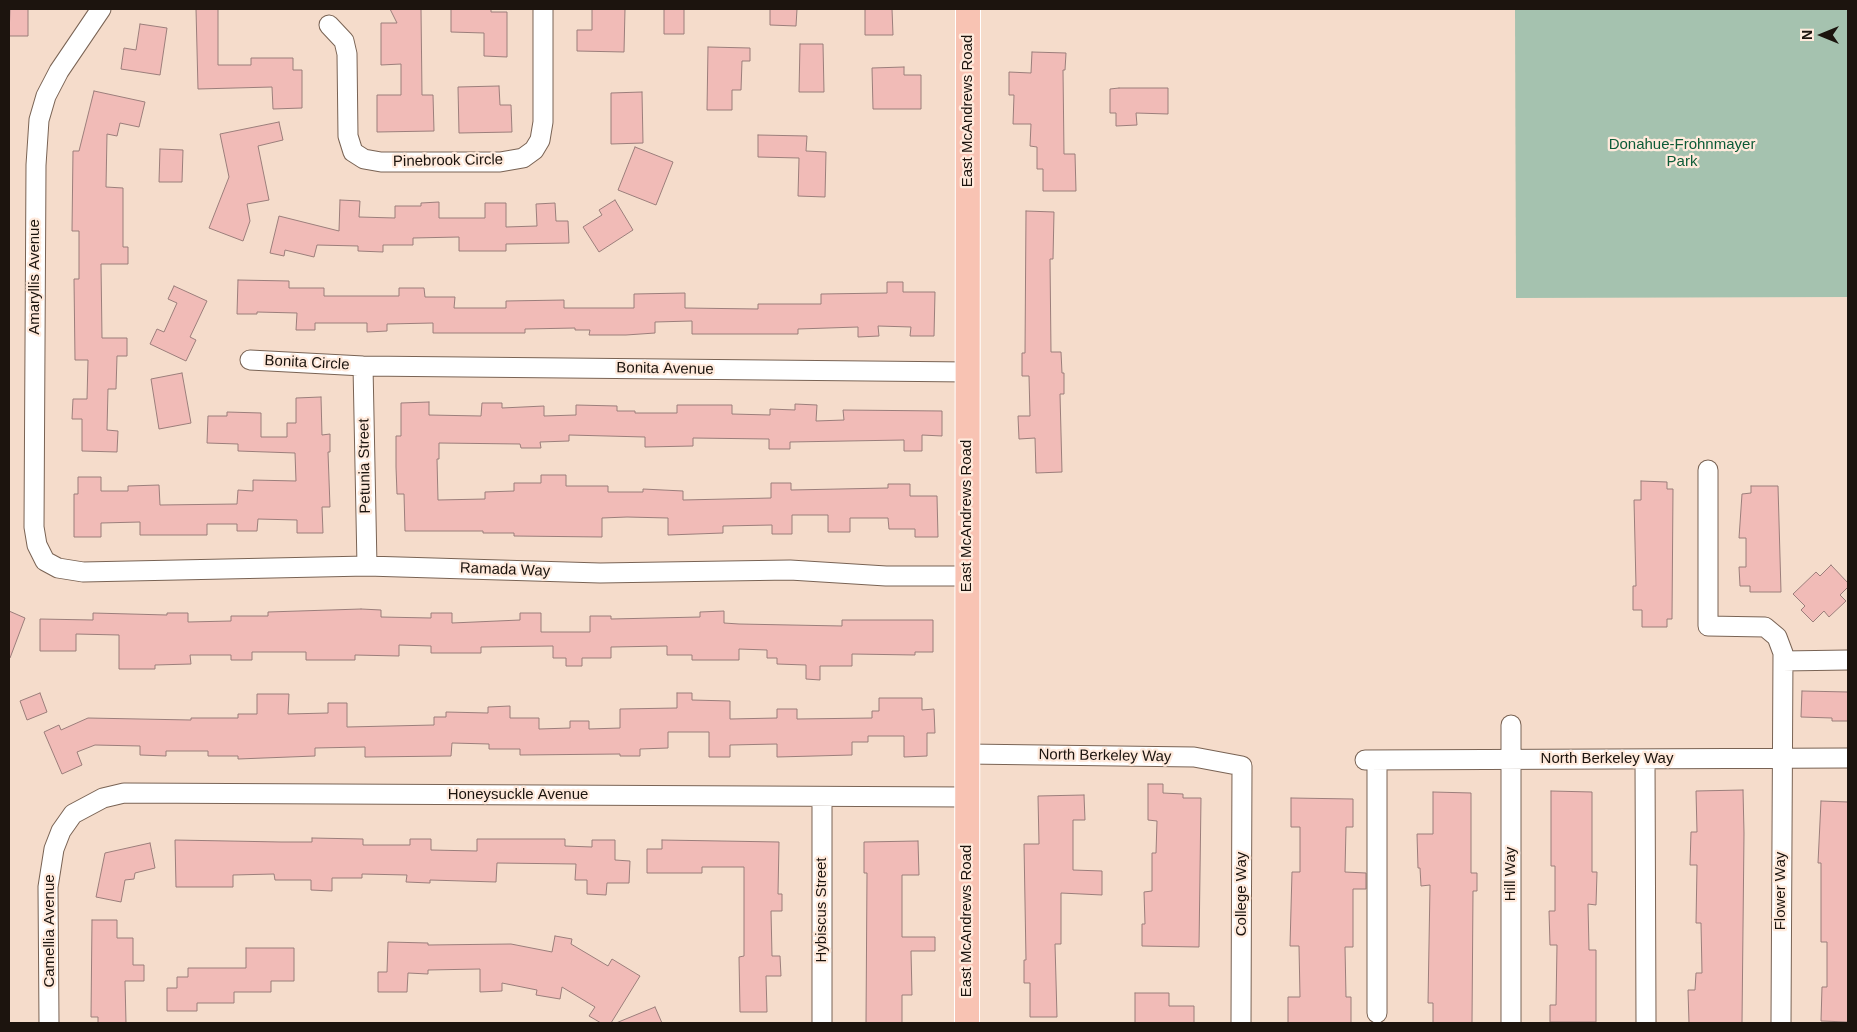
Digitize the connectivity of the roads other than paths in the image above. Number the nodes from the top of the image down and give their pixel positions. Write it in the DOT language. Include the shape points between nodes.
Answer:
graph roads {
  1 [pos="101,9"];
  2 [pos="543,9"];
  3 [pos="968,9"];
  4 [pos="329,25"];
  5 [pos="250,360"];
  6 [pos="363,366"];
  7 [pos="968,372"];
  8 [pos="1708,470"];
  9 [pos="45,561"];
  10 [pos="367,566"];
  11 [pos="967,576"];
  12 [pos="1848,660"];
  13 [pos="1783,661"];
  14 [pos="1511,726"];
  15 [pos="967,754"];
  16 [pos="1781,758"];
  17 [pos="1848,758"];
  18 [pos="1645,759"];
  19 [pos="1511,760"];
  20 [pos="1242,766"];
  21 [pos="822,797"];
  22 [pos="967,797"];
  23 [pos="73,814"];
  24 [pos="1377,1013"];
  25 [pos="49,1023"];
  26 [pos="822,1023"];
  27 [pos="967,1023"];
  28 [pos="1241,1023"];
  29 [pos="1511,1023"];
  30 [pos="1646,1023"];
  31 [pos="1781,1023"];
  1 -- 9 [label="street, Amaryllis Avenue" via="59,71 46,96 39,120 34,527 36,545"];
  2 -- 4 [label="street, Pinebrook Circle" via="543,122 540,140 534,150 523,158 500,162 381,162 364,159 353,152 348,136 347,54 344,41"];
  3 -- 7 [label="main road, East McAndrews Road"];
  5 -- 6 [label="street, Bonita Circle"];
  6 -- 7 [label="street, Bonita Avenue"];
  6 -- 10 [label="street, Petunia Street"];
  7 -- 11 [label="main road, East McAndrews Road"];
  8 -- 13 [label="street, Flower Way" via="1708,626 1765,627 1781,644"];
  9 -- 10 [label="street, Ramada Way" via="58,568 83,572"];
  10 -- 11 [label="street, Ramada Way" via="600,573 790,570 886,576"];
  11 -- 15 [label="main road, East McAndrews Road"];
  12 -- 13 [label="street"];
  13 -- 16 [label="street, Flower Way"];
  14 -- 19 [label="street, Hill Way"];
  15 -- 20 [label="street, North Berkeley Way" via="1194,757"];
  15 -- 22 [label="main road, East McAndrews Road"];
  16 -- 17 [label="street, North Berkeley Way"];
  16 -- 18 [label="street, North Berkeley Way"];
  16 -- 31 [label="street, Flower Way"];
  18 -- 19 [label="street, North Berkeley Way"];
  18 -- 30 [label="street"];
  19 -- 24 [label="street, North Berkeley Way" via="1371,760"];
  19 -- 29 [label="street, Hill Way"];
  20 -- 28 [label="street, College Way"];
  21 -- 22 [label="street, Honeysuckle Avenue"];
  21 -- 23 [label="street, Honeysuckle Avenue" via="124,793 103,798"];
  21 -- 26 [label="street, Hybiscus Street"];
  22 -- 27 [label="main road, East McAndrews Road"];
  23 -- 25 [label="street, Camellia Avenue" via="61,831 50,866"];
}
